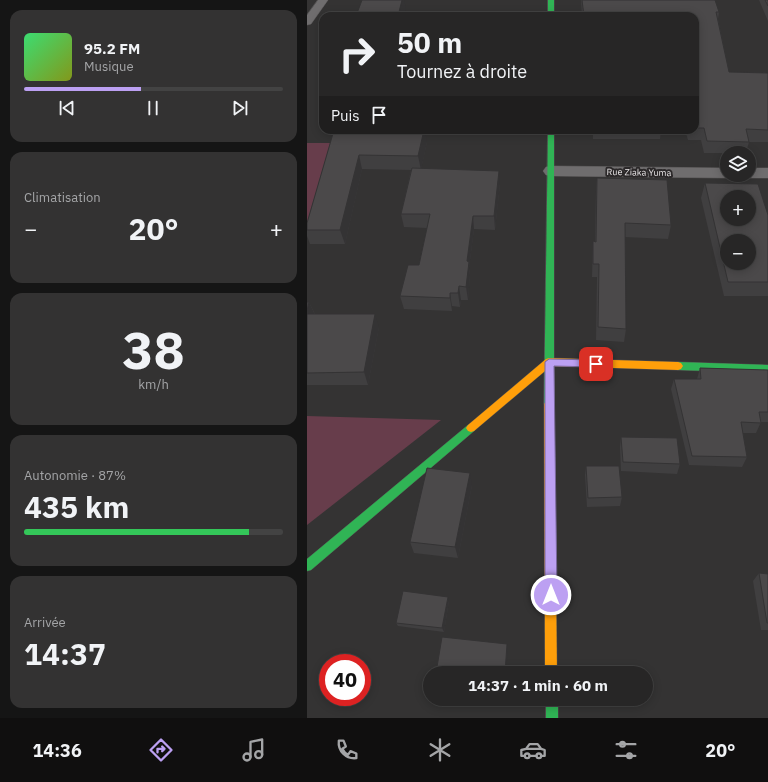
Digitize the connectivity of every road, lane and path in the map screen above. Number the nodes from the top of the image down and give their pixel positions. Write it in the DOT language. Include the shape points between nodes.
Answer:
graph roads {
  1 [pos="323,0"];
  2 [pos="551,0"];
  3 [pos="551,12"];
  4 [pos="307,22"];
  5 [pos="551,134"];
  6 [pos="552,171"];
  7 [pos="720,173"];
  8 [pos="756,173"];
  9 [pos="768,173"];
  10 [pos="549,362"];
  11 [pos="768,369"];
  12 [pos="307,566"];
  13 [pos="551,666"];
  14 [pos="552,706"];
  15 [pos="552,718"];
  1 -- 4 [label="lane"];
  2 -- 3 [label="street"];
  5 -- 6 [label="street"];
  6 -- 7 [label="street, Rue Ziaka Yuma"];
  6 -- 10 [label="street"];
  8 -- 9 [label="street"];
  10 -- 11 [label="street"];
  10 -- 12 [label="street"];
  10 -- 13 [label="street"];
  14 -- 15 [label="street"];
}
